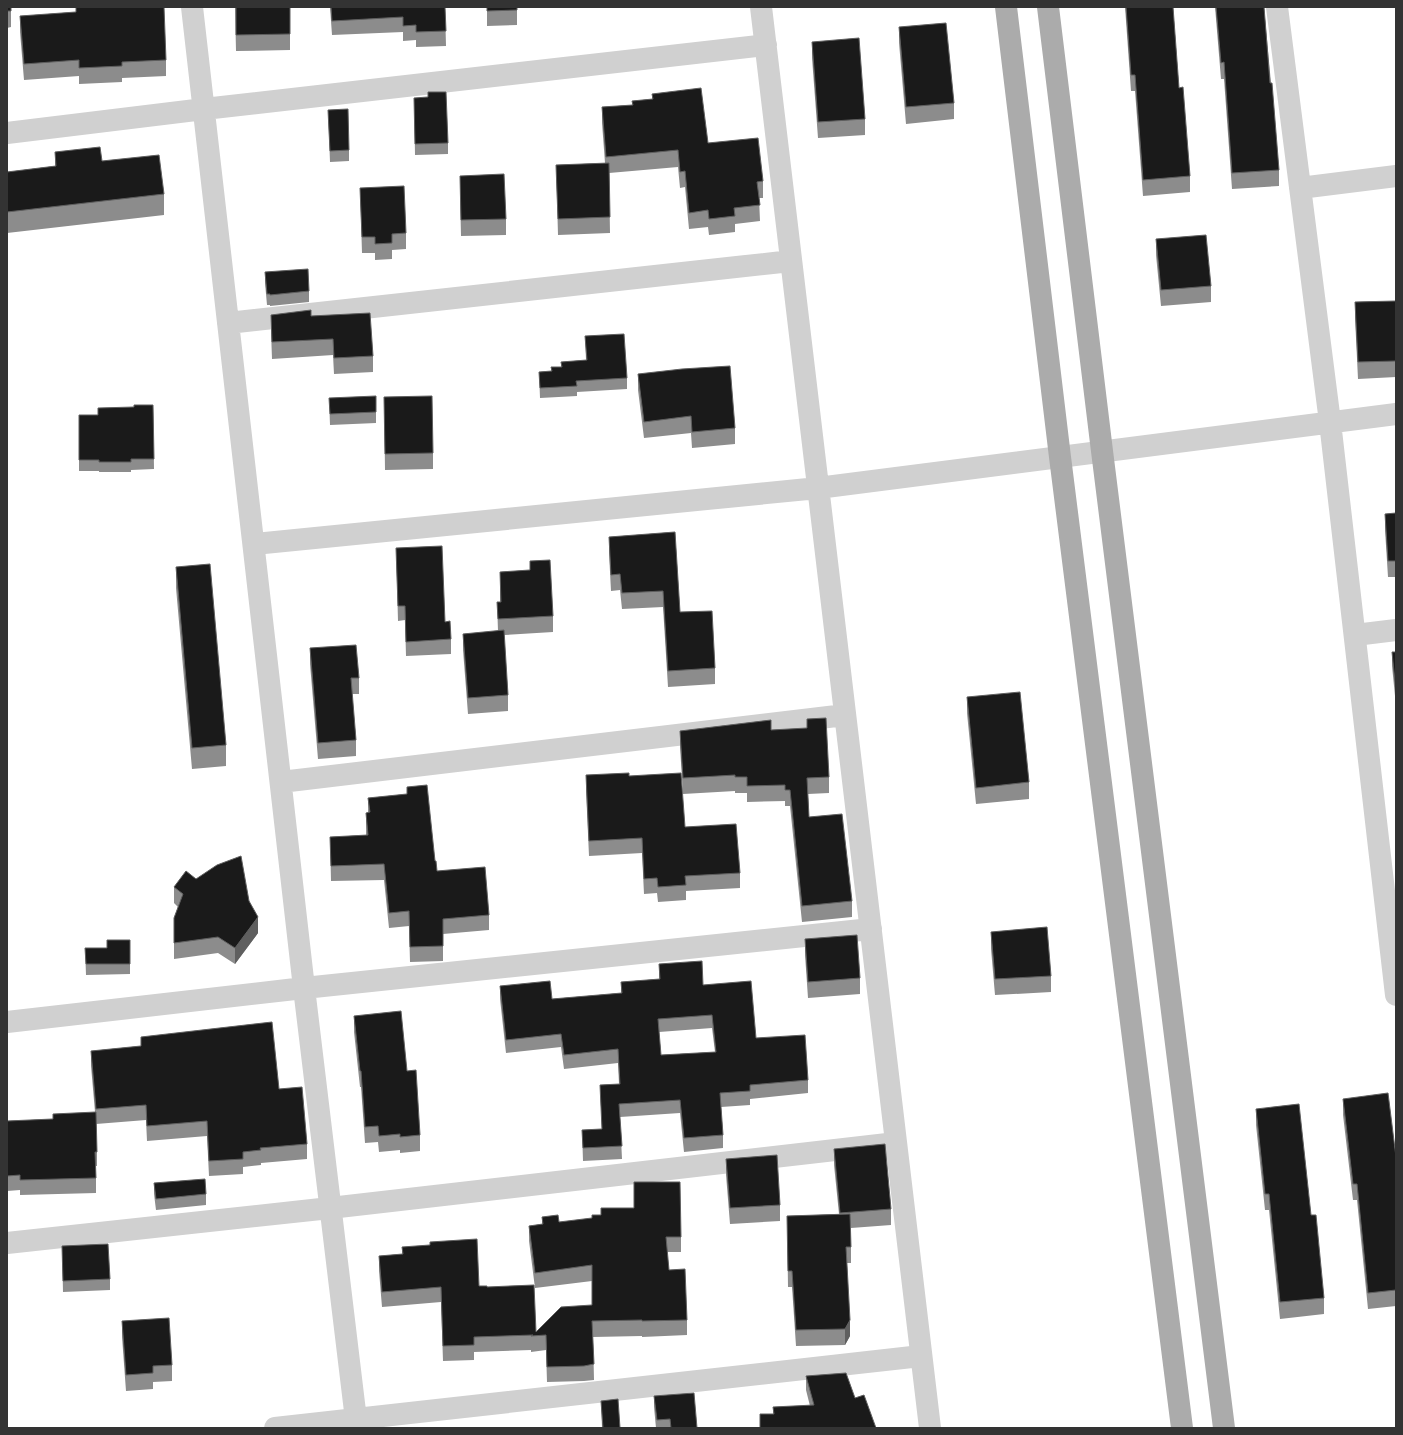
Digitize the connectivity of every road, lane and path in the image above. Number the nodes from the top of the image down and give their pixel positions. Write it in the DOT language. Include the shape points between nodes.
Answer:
graph roads {
  1 [pos="192,7"];
  2 [pos="761,7"];
  3 [pos="1006,7"];
  4 [pos="1048,7"];
  5 [pos="1277,7"];
  6 [pos="766,45"];
  7 [pos="204,109"];
  8 [pos="7,133"];
  9 [pos="1396,176"];
  10 [pos="1300,188"];
  11 [pos="791,261"];
  12 [pos="228,323"];
  13 [pos="1396,414"];
  14 [pos="1330,422"];
  15 [pos="1102,451"];
  16 [pos="1060,457"];
  17 [pos="818,488"];
  18 [pos="254,544"];
  19 [pos="1396,630"];
  20 [pos="1355,635"];
  21 [pos="845,714"];
  22 [pos="281,782"];
  23 [pos="1389,869"];
  24 [pos="871,929"];
  25 [pos="304,988"];
  26 [pos="1396,994"];
  27 [pos="7,1022"];
  28 [pos="896,1143"];
  29 [pos="330,1208"];
  30 [pos="7,1243"];
  31 [pos="922,1356"];
  32 [pos="356,1424"];
  33 [pos="275,1428"];
  34 [pos="930,1428"];
  35 [pos="1182,1428"];
  36 [pos="1224,1428"];
  1 -- 7 [label="street"];
  2 -- 6 [label="street"];
  3 -- 16 [label="main road"];
  4 -- 15 [label="main road"];
  5 -- 10 [label="street"];
  6 -- 7 [label="street"];
  6 -- 11 [label="street"];
  7 -- 8 [label="street"];
  7 -- 12 [label="street"];
  9 -- 10 [label="street"];
  10 -- 14 [label="street"];
  11 -- 12 [label="street"];
  11 -- 17 [label="street"];
  12 -- 18 [label="street"];
  13 -- 14 [label="street"];
  14 -- 15 [label="street"];
  14 -- 20 [label="street"];
  15 -- 16 [label="street"];
  15 -- 36 [label="main road"];
  16 -- 17 [label="street"];
  16 -- 35 [label="main road"];
  17 -- 18 [label="street"];
  17 -- 21 [label="street"];
  18 -- 22 [label="street"];
  19 -- 20 [label="street"];
  20 -- 23 [label="street"];
  21 -- 22 [label="street"];
  21 -- 24 [label="street"];
  22 -- 25 [label="street"];
  23 -- 26 [label="street"];
  24 -- 25 [label="street"];
  24 -- 28 [label="street"];
  25 -- 27 [label="street"];
  25 -- 29 [label="street"];
  28 -- 29 [label="street"];
  28 -- 31 [label="street"];
  29 -- 30 [label="street"];
  29 -- 32 [label="street"];
  31 -- 32 [label="street"];
  31 -- 34 [label="street"];
  32 -- 33 [label="street"];
}
